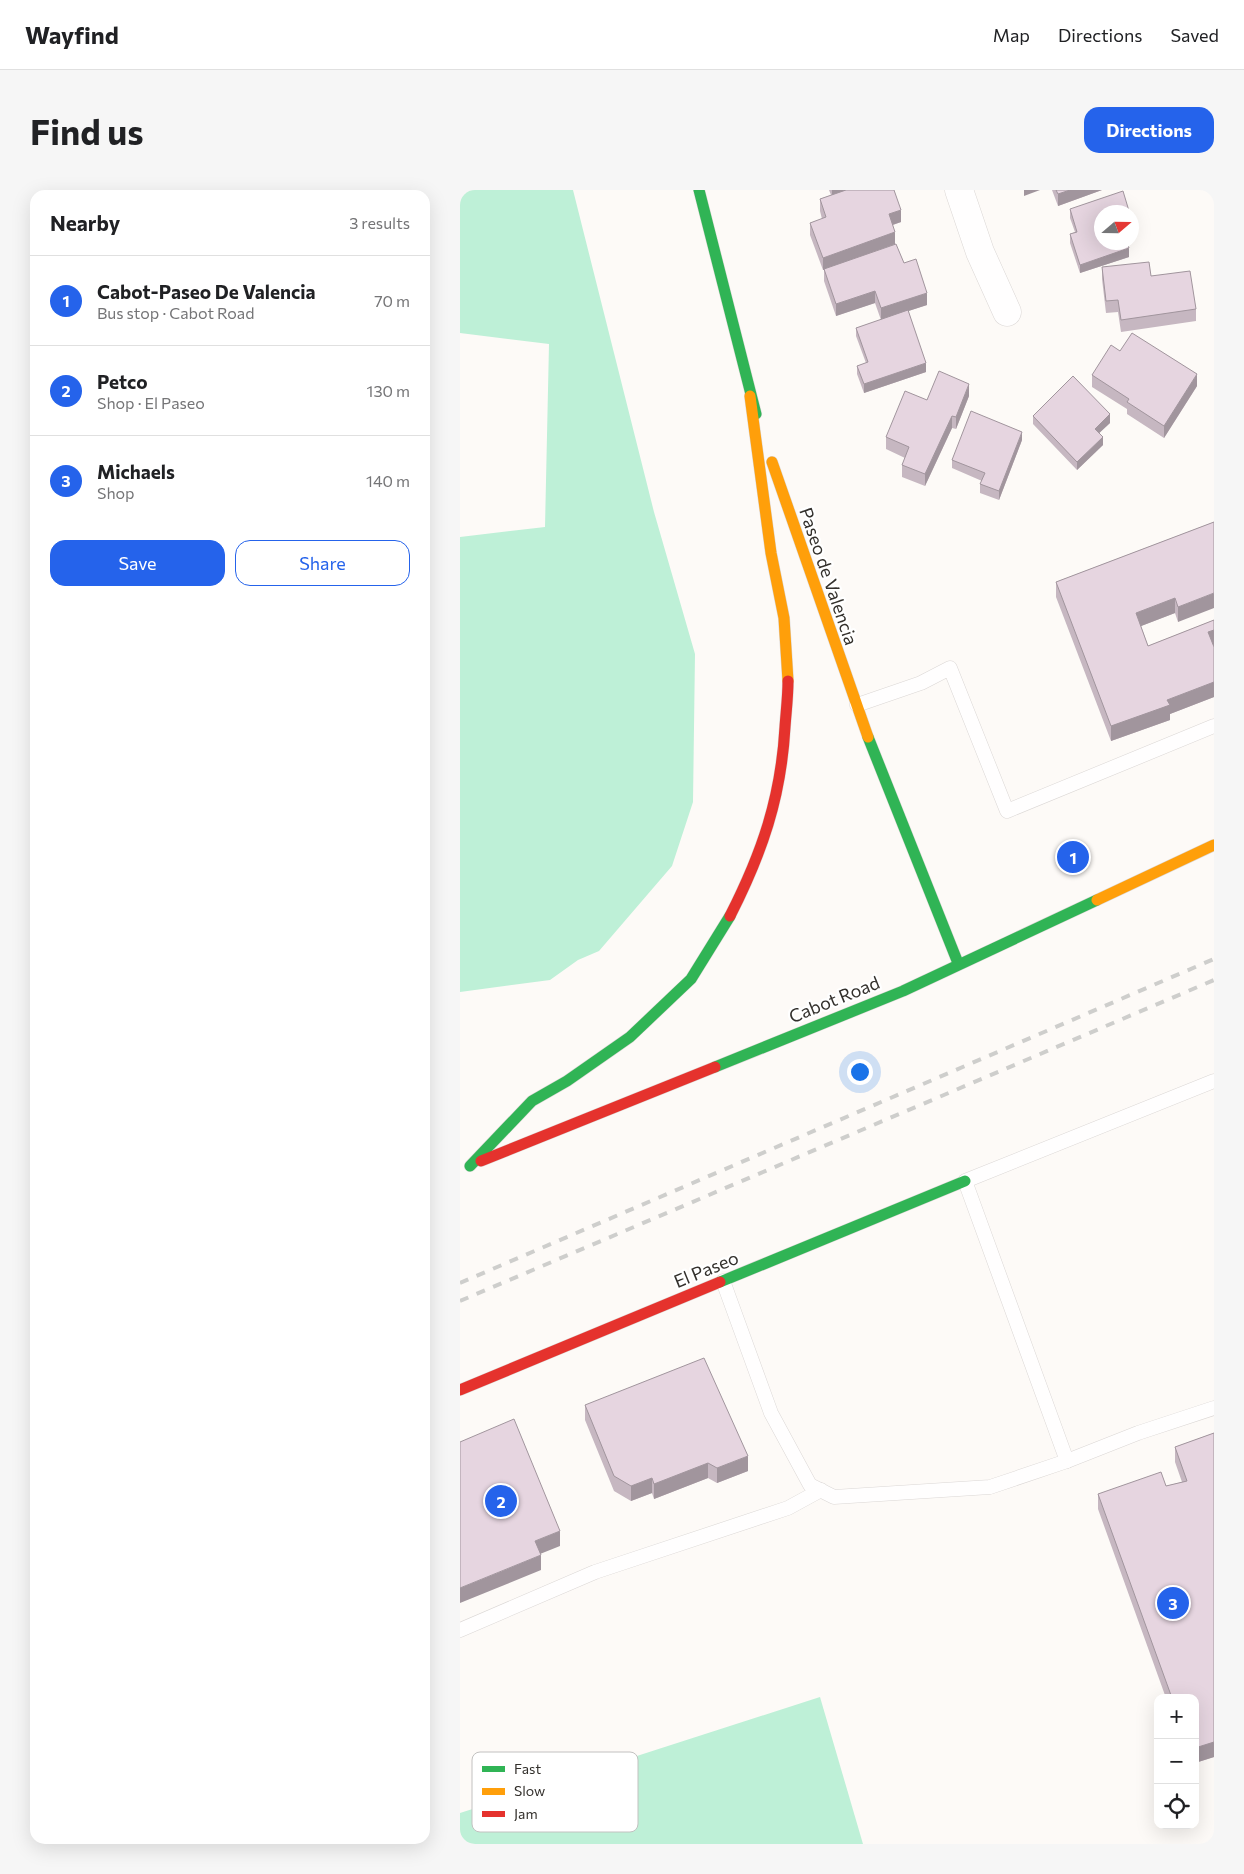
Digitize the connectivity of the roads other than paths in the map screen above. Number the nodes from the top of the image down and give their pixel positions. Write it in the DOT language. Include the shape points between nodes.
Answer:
graph roads {
  1 [pos="699,190"];
  2 [pos="959,190"];
  3 [pos="1007,312"];
  4 [pos="750,396"];
  5 [pos="857,705"];
  6 [pos="1214,726"];
  7 [pos="1214,845"];
  8 [pos="958,963"];
  9 [pos="1214,1081"];
  10 [pos="465,1168"];
  11 [pos="965,1181"];
  12 [pos="723,1281"];
  13 [pos="460,1390"];
  14 [pos="1214,1408"];
  15 [pos="1067,1461"];
  16 [pos="821,1490"];
  17 [pos="460,1630"];
  1 -- 4 [label="main road, Paseo de Valencia"];
  2 -- 3 [label="street" via="980,252"];
  4 -- 5 [label="main road, Paseo de Valencia" via="813,590"];
  4 -- 10 [label="main road" via="771,553 784,618 788,688 783,762 772,817 748,881 726,924 691,979 630,1037 532,1101"];
  5 -- 6 [label="lane" via="921,683 950,668 1007,811"];
  5 -- 8 [label="main road, Paseo de Valencia"];
  7 -- 8 [label="main road, Cabot Road"];
  8 -- 10 [label="main road, Cabot Road" via="903,991"];
  9 -- 11 [label="lane"];
  11 -- 12 [label="main road, El Paseo"];
  11 -- 15 [label="lane"];
  12 -- 13 [label="main road, El Paseo"];
  12 -- 16 [label="lane" via="771,1413 810,1485"];
  14 -- 15 [label="lane"];
  15 -- 16 [label="lane" via="990,1487 834,1497"];
  16 -- 17 [label="lane" via="788,1508 595,1572"];
}
